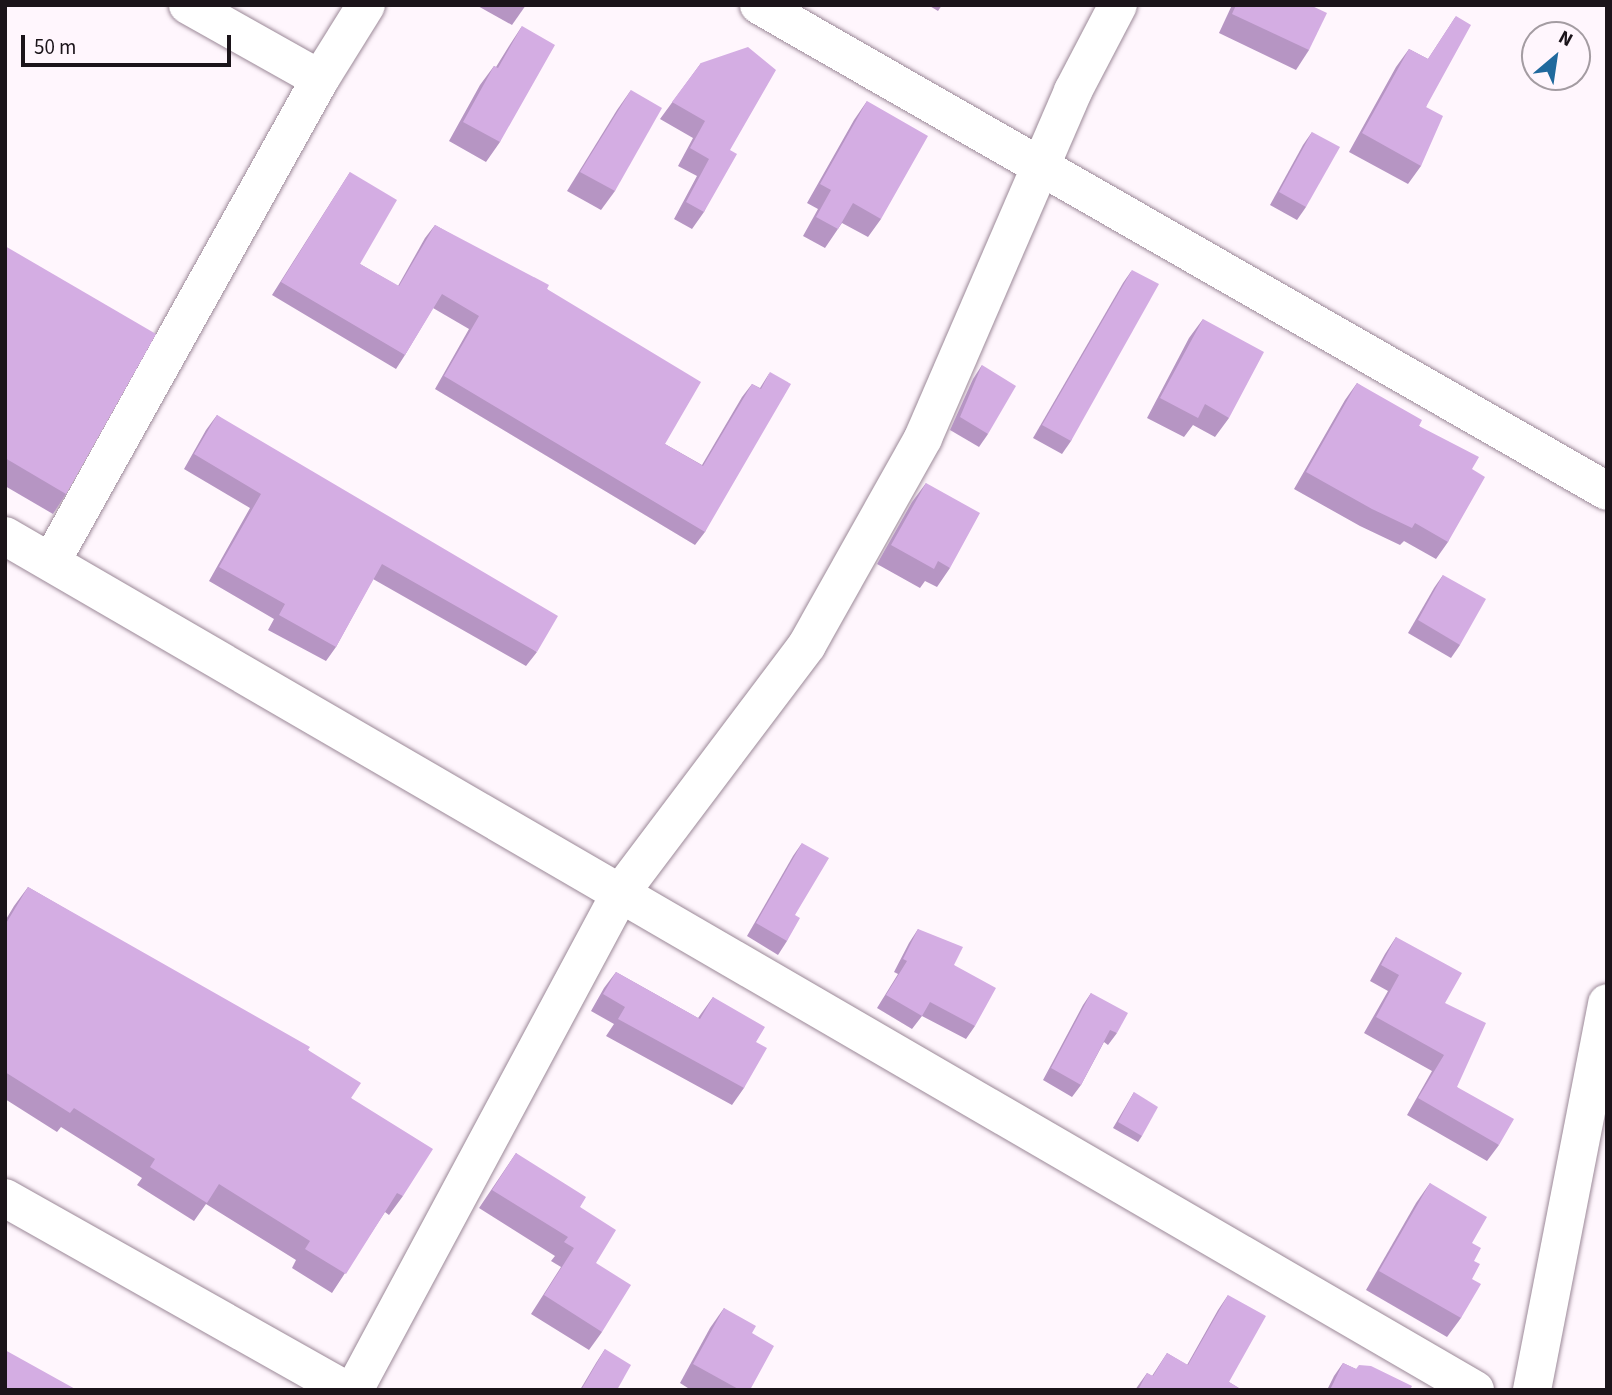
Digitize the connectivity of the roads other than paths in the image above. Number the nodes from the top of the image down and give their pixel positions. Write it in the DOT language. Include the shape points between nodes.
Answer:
graph roads {
  1 [pos="188,5"];
  2 [pos="366,5"];
  3 [pos="759,5"];
  4 [pos="1118,5"];
  5 [pos="320,79"];
  6 [pos="1042,167"];
  7 [pos="1607,491"];
  8 [pos="5,536"];
  9 [pos="51,562"];
  10 [pos="621,892"];
  11 [pos="1607,1003"];
  12 [pos="1593,1155"];
  13 [pos="5,1198"];
  14 [pos="346,1390"];
  15 [pos="354,1390"];
  16 [pos="1475,1390"];
  17 [pos="1532,1390"];
  1 -- 5 [label="street"];
  2 -- 5 [label="street"];
  3 -- 6 [label="street"];
  4 -- 6 [label="street" via="1073,91"];
  5 -- 9 [label="street"];
  6 -- 7 [label="street"];
  6 -- 10 [label="street" via="922,438 807,645"];
  8 -- 9 [label="street"];
  9 -- 10 [label="street"];
  10 -- 15 [label="street"];
  10 -- 16 [label="street"];
  11 -- 12 [label="street"];
  12 -- 17 [label="street"];
  13 -- 14 [label="street"];
}
